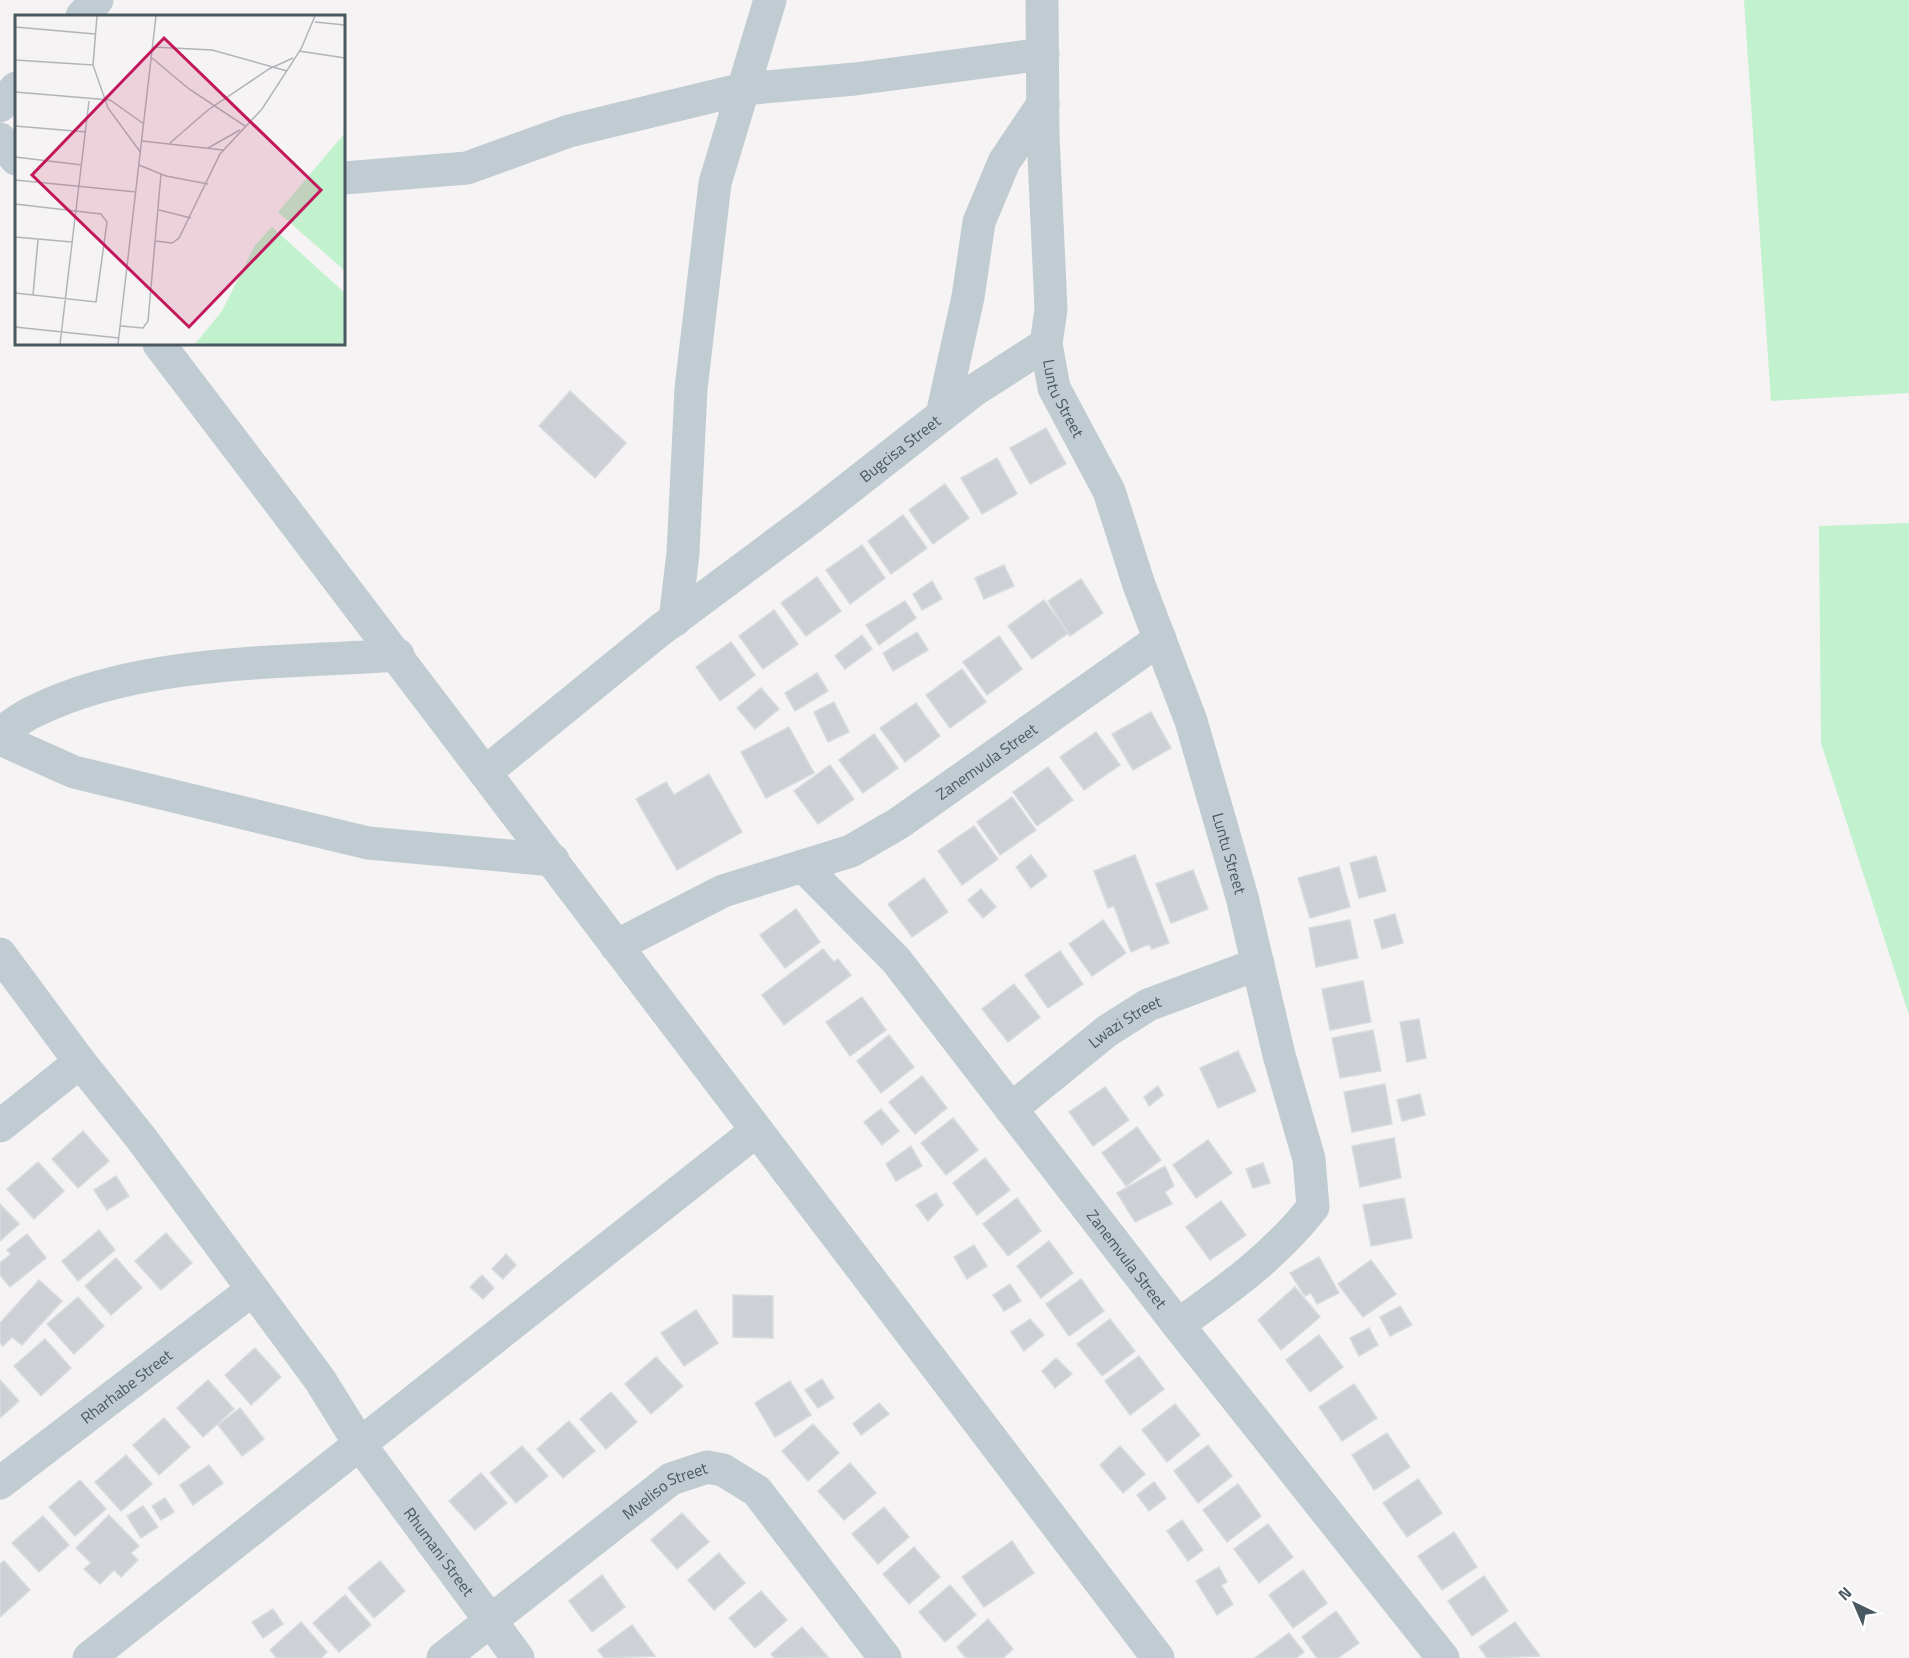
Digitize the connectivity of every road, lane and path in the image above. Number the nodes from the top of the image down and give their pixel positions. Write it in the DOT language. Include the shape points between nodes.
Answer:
graph roads {
  1 [pos="98,0"];
  2 [pos="770,0"];
  3 [pos="1042,0"];
  4 [pos="83,15"];
  5 [pos="1043,54"];
  6 [pos="15,89"];
  7 [pos="743,89"];
  8 [pos="1042,104"];
  9 [pos="0,106"];
  10 [pos="0,139"];
  11 [pos="15,158"];
  12 [pos="345,178"];
  13 [pos="1046,344"];
  14 [pos="160,345"];
  15 [pos="942,416"];
  16 [pos="675,620"];
  17 [pos="1160,639"];
  18 [pos="398,655"];
  19 [pos="0,733"];
  20 [pos="0,738"];
  21 [pos="487,771"];
  22 [pos="553,860"];
  23 [pos="803,866"];
  24 [pos="616,946"];
  25 [pos="0,954"];
  26 [pos="1258,964"];
  27 [pos="80,1062"];
  28 [pos="1011,1110"];
  29 [pos="0,1126"];
  30 [pos="756,1131"];
  31 [pos="252,1290"];
  32 [pos="1178,1324"];
  33 [pos="361,1446"];
  34 [pos="0,1483"];
  35 [pos="490,1623"];
  36 [pos="89,1658"];
  37 [pos="443,1658"];
  38 [pos="518,1658"];
  39 [pos="885,1658"];
  40 [pos="1158,1658"];
  41 [pos="1443,1658"];
  1 -- 4 [label="street"];
  2 -- 7 [label="street"];
  3 -- 5 [label="street"];
  5 -- 7 [label="street" via="855,79"];
  5 -- 8 [label="street"];
  6 -- 9 [label="street"];
  7 -- 12 [label="street" via="569,131 466,168"];
  7 -- 16 [label="street" via="715,183 700,295"];
  8 -- 13 [label="street" via="1051,309"];
  8 -- 15 [label="street" via="1004,162 979,222 968,297"];
  10 -- 11 [label="street"];
  13 -- 15 [label="street, Bugcisa Street"];
  13 -- 17 [label="street, Luntu Street" via="1054,388 1109,491"];
  14 -- 18 [label="street"];
  15 -- 16 [label="street, Bugcisa Street"];
  16 -- 21 [label="street, Bugcisa Street"];
  17 -- 23 [label="street, Zanemvula Street" via="899,823 851,851"];
  17 -- 26 [label="street, Luntu Street" via="1191,721"];
  18 -- 19 [label="street" via="160,672 97,687 34,711"];
  18 -- 21 [label="street"];
  20 -- 22 [label="street" via="74,772 368,843"];
  21 -- 22 [label="street"];
  22 -- 24 [label="street"];
  23 -- 24 [label="street, Zanemvula Street" via="723,891"];
  23 -- 28 [label="street, Zanemvula Street" via="896,960"];
  24 -- 30 [label="street"];
  25 -- 27 [label="street, Rhumani Street"];
  26 -- 28 [label="street, Lwazi Street" via="1148,1005 1107,1031"];
  26 -- 32 [label="street, Luntu Street" via="1279,1055 1310,1159 1312,1207 1293,1233 1232,1287"];
  27 -- 29 [label="street"];
  27 -- 31 [label="street, Rhumani Street"];
  28 -- 32 [label="street, Zanemvula Street"];
  30 -- 33 [label="street"];
  30 -- 40 [label="street"];
  31 -- 33 [label="street, Rhumani Street" via="320,1380"];
  31 -- 34 [label="street, Rharhabe Street"];
  32 -- 41 [label="street, Zanemvula Street"];
  33 -- 35 [label="street, Rhumani Street"];
  33 -- 36 [label="street"];
  35 -- 37 [label="street, Mveliso Street"];
  35 -- 38 [label="street, Rhumani Street"];
  35 -- 39 [label="street, Mveliso Street" via="671,1479 707,1467 723,1470 757,1491"];
}
